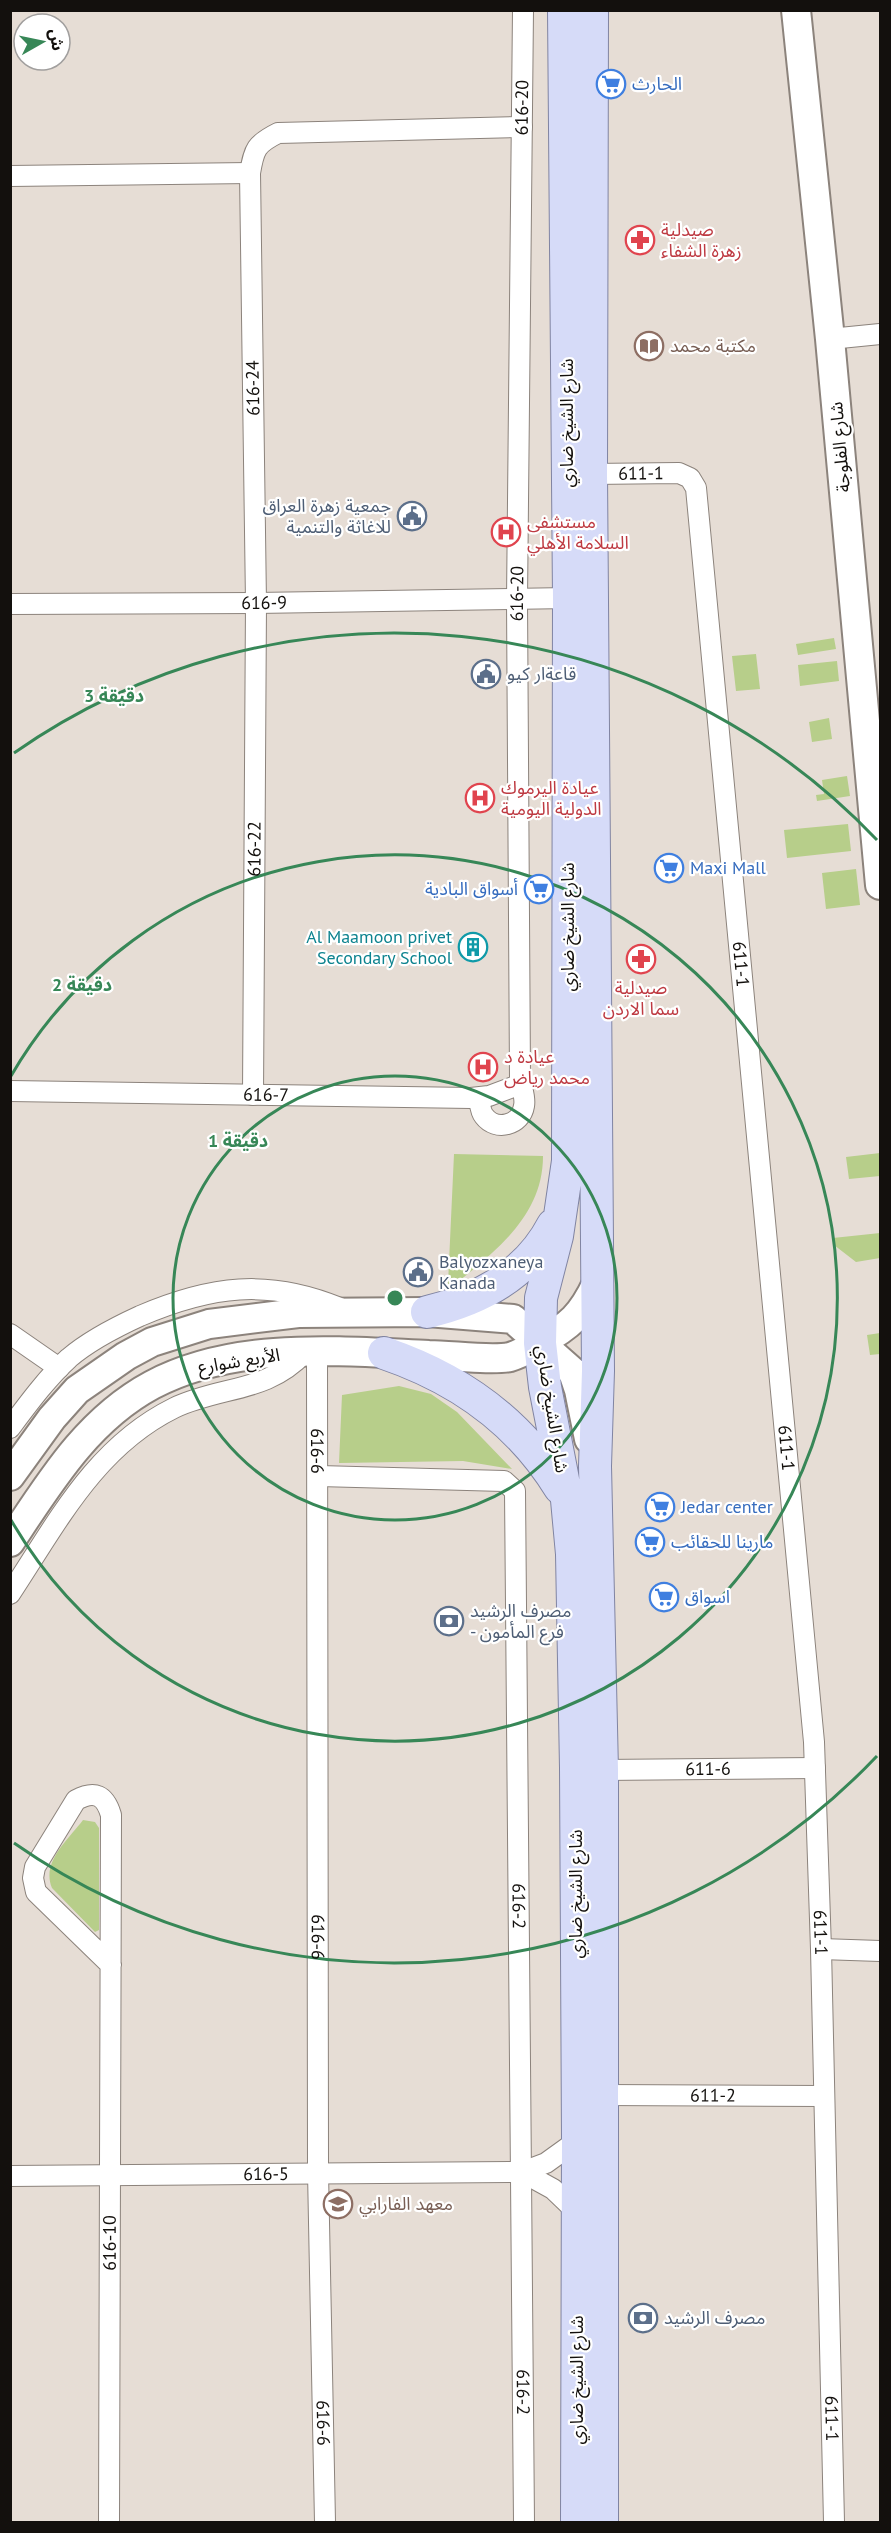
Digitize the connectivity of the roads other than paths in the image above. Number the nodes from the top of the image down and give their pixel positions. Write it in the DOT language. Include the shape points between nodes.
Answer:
graph roads {
  1 [pos="523,10"];
  2 [pos="564,10"];
  3 [pos="592,10"];
  4 [pos="796,10"];
  5 [pos="522,128"];
  6 [pos="250,173"];
  7 [pos="10,176"];
  8 [pos="880,334"];
  9 [pos="830,339"];
  10 [pos="591,474"];
  11 [pos="569,598"];
  12 [pos="517,600"];
  13 [pos="256,603"];
  14 [pos="10,604"];
  15 [pos="877,803"];
  16 [pos="880,885"];
  17 [pos="521,1084"];
  18 [pos="10,1091"];
  19 [pos="254,1095"];
  20 [pos="478,1098"];
  21 [pos="562,1209"];
  22 [pos="597,1283"];
  23 [pos="346,1311"];
  24 [pos="427,1312"];
  25 [pos="10,1334"];
  26 [pos="540,1343"];
  27 [pos="311,1352"];
  28 [pos="384,1353"];
  29 [pos="59,1368"];
  30 [pos="10,1428"];
  31 [pos="595,1466"];
  32 [pos="10,1476"];
  33 [pos="319,1476"];
  34 [pos="567,1500"];
  35 [pos="10,1542"];
  36 [pos="10,1594"];
  37 [pos="815,1768"];
  38 [pos="602,1770"];
  39 [pos="821,1949"];
  40 [pos="880,1951"];
  41 [pos="111,1965"];
  42 [pos="602,2095"];
  43 [pos="824,2096"];
  44 [pos="578,2140"];
  45 [pos="318,2172"];
  46 [pos="522,2172"];
  47 [pos="109,2174"];
  48 [pos="10,2176"];
  49 [pos="578,2213"];
  50 [pos="109,2523"];
  51 [pos="325,2523"];
  52 [pos="524,2523"];
  53 [pos="577,2523"];
  54 [pos="602,2523"];
  55 [pos="834,2523"];
  1 -- 5 [label="street, 616-20"];
  2 -- 11 [label="main road, شارع الشيخ ضاري"];
  3 -- 10 [label="main road, شارع الشيخ ضاري"];
  4 -- 9 [label="main road, شارع الفلوجة"];
  5 -- 6 [label="street, 616-24" via="278,133 262,141 254,152"];
  5 -- 12 [label="street, 616-20"];
  6 -- 7 [label="street"];
  6 -- 13 [label="street, 616-24"];
  8 -- 9 [label="street"];
  9 -- 15 [label="main road, شارع الفلوجة"];
  10 -- 22 [label="main road, شارع الشيخ ضاري"];
  10 -- 37 [label="street, 611-1" via="679,473 690,478 696,488"];
  11 -- 12 [label="street, 616-9"];
  11 -- 21 [label="main road, شارع الشيخ ضاري" via="568,1161"];
  12 -- 13 [label="street, 616-9"];
  12 -- 17 [label="street, 616-20"];
  13 -- 14 [label="street, 616-9"];
  13 -- 19 [label="street, 616-22"];
  15 -- 16 [label="main road, شارع الفلوجة"];
  17 -- 20 [label="street, 616-7"];
  17 -- 20 [label="street, 616-20" via="524,1107 518,1118 507,1125 488,1121"];
  18 -- 19 [label="street, 616-7"];
  19 -- 20 [label="street, 616-7"];
  21 -- 24 [label="main road" via="548,1235 508,1278 474,1298"];
  21 -- 26 [label="main road, شارع الشيخ ضاري" via="541,1298"];
  22 -- 26 [label="main road, الأربع شوارع" via="579,1315"];
  22 -- 31 [label="main road, شارع الشيخ ضاري"];
  23 -- 24 [label="main road"];
  23 -- 29 [label="street" via="308,1296 267,1289 202,1294 126,1322 98,1337"];
  23 -- 32 [label="main road" via="238,1319 152,1342 77,1390"];
  24 -- 26 [label="main road" via="513,1319"];
  25 -- 29 [label="street"];
  26 -- 28 [label="main road, الأربع شوارع" via="503,1358"];
  26 -- 31 [label="main road" via="575,1377"];
  26 -- 34 [label="main road, شارع الشيخ ضاري"];
  27 -- 28 [label="main road, الأربع شوارع"];
  27 -- 33 [label="street, 616-6"];
  27 -- 35 [label="main road, الأربع شوارع" via="210,1363 152,1385 101,1421 79,1443"];
  27 -- 36 [label="street" via="269,1380 176,1408 127,1438 87,1479"];
  28 -- 34 [label="main road" via="440,1375 491,1408 534,1450"];
  29 -- 30 [label="street"];
  31 -- 38 [label="main road, شارع الشيخ ضاري"];
  33 -- 45 [label="street, 616-6"];
  33 -- 46 [label="street, 616-2" via="504,1481 515,1491"];
  34 -- 44 [label="main road, شارع الشيخ ضاري" via="572,1554 576,1768"];
  37 -- 38 [label="street, 611-6"];
  37 -- 39 [label="street, 611-1"];
  38 -- 42 [label="main road, شارع الشيخ ضاري"];
  39 -- 40 [label="street"];
  39 -- 43 [label="street, 611-1"];
  41 -- 41 [label="street, 616-10" via="40,1897 33,1878 35,1867 76,1800 86,1794 98,1795 107,1803 111,1815"];
  41 -- 47 [label="street, 616-10"];
  42 -- 43 [label="street, 611-2"];
  42 -- 54 [label="main road, شارع الشيخ ضاري"];
  43 -- 55 [label="street, 611-1"];
  44 -- 46 [label="street" via="552,2160"];
  44 -- 49 [label="main road, شارع الشيخ ضاري"];
  45 -- 46 [label="street, 616-5"];
  45 -- 47 [label="street, 616-5"];
  45 -- 51 [label="street, 616-6"];
  46 -- 49 [label="street" via="553,2189"];
  46 -- 52 [label="street, 616-2"];
  47 -- 48 [label="street, 616-5"];
  47 -- 50 [label="street, 616-10"];
  49 -- 53 [label="main road, شارع الشيخ ضاري"];
}
